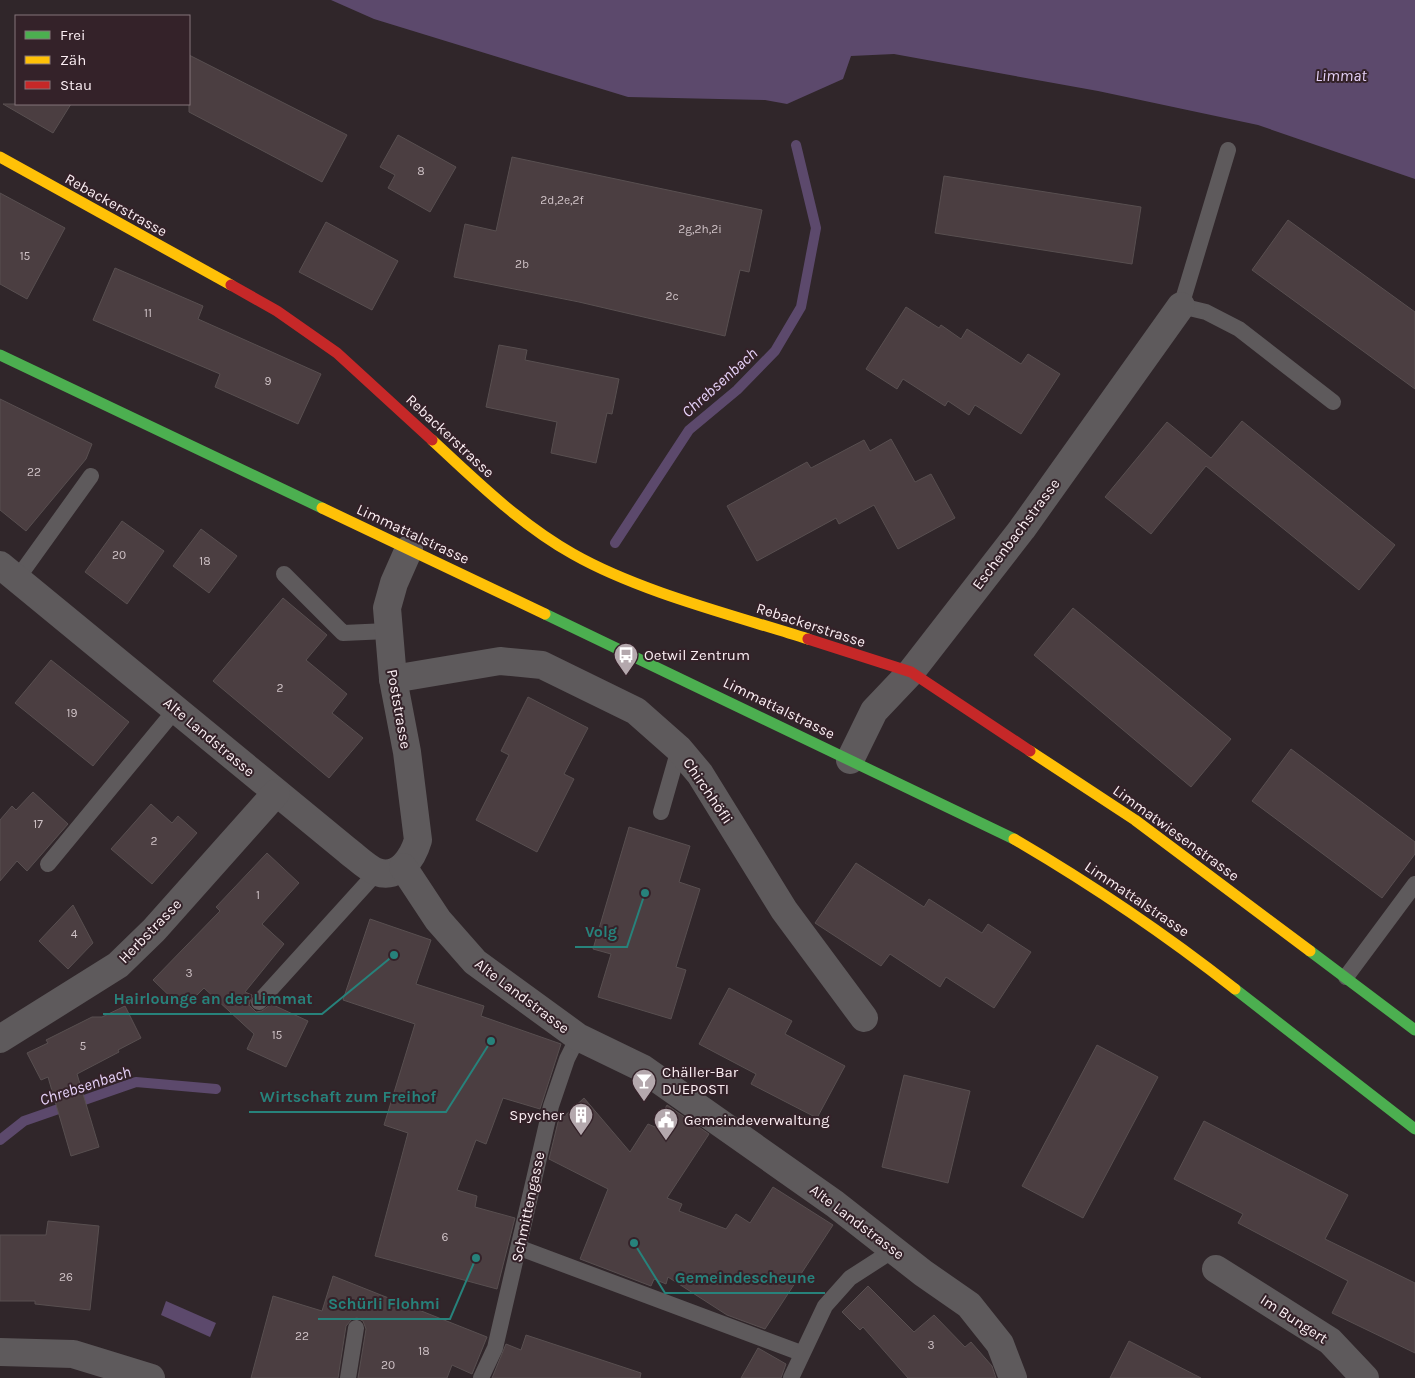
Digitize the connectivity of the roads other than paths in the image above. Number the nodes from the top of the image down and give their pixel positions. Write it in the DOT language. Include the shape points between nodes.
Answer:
graph roads {
  1 [pos="1228,150"];
  2 [pos="0,157"];
  3 [pos="1181,306"];
  4 [pos="0,354"];
  5 [pos="1333,402"];
  6 [pos="90,476"];
  7 [pos="409,549"];
  8 [pos="9,572"];
  9 [pos="284,574"];
  10 [pos="388,631"];
  11 [pos="911,672"];
  12 [pos="393,679"];
  13 [pos="176,709"];
  14 [pos="679,749"];
  15 [pos="850,760"];
  16 [pos="276,793"];
  17 [pos="661,812"];
  18 [pos="48,864"];
  19 [pos="390,870"];
  20 [pos="1415,884"];
  21 [pos="1346,977"];
  22 [pos="259,1002"];
  23 [pos="864,1018"];
  24 [pos="1415,1030"];
  25 [pos="578,1037"];
  26 [pos="0,1039"];
  27 [pos="1415,1129"];
  28 [pos="520,1248"];
  29 [pos="895,1249"];
  30 [pos="1216,1268"];
  31 [pos="356,1328"];
  32 [pos="0,1352"];
  33 [pos="801,1353"];
  34 [pos="151,1378"];
  35 [pos="348,1378"];
  36 [pos="481,1378"];
  37 [pos="791,1378"];
  38 [pos="1013,1378"];
  39 [pos="1365,1378"];
  1 -- 3 [label="lane"];
  2 -- 11 [label="street, Rebackerstrasse" via="277,311 308,332 337,353 508,510 573,554 639,584"];
  3 -- 5 [label="lane" via="1206,312 1239,329"];
  3 -- 11 [label="street, Eschenbachstrasse" via="1022,529"];
  4 -- 7 [label="street, Limmattalstrasse"];
  6 -- 8 [label="lane"];
  7 -- 10 [label="street, Poststrasse" via="387,608"];
  7 -- 15 [label="street, Limmattalstrasse"];
  8 -- 13 [label="street, Alte Landstrasse"];
  9 -- 10 [label="lane" via="343,634"];
  10 -- 12 [label="street, Poststrasse"];
  11 -- 15 [label="street, Eschenbachstrasse" via="874,711"];
  11 -- 21 [label="street, Limmatwiesenstrasse" via="1136,820"];
  12 -- 14 [label="street, Chirchhöfli" via="500,661 542,665 636,711"];
  12 -- 19 [label="street, Poststrasse" via="411,778 418,840 414,854"];
  13 -- 16 [label="street, Alte Landstrasse"];
  13 -- 18 [label="lane"];
  14 -- 17 [label="lane"];
  14 -- 23 [label="street, Chirchhöfli" via="700,774 784,910"];
  15 -- 27 [label="street, Limmattalstrasse" via="996,829 1075,875 1193,956"];
  16 -- 19 [label="street, Alte Landstrasse"];
  16 -- 26 [label="street, Herbstrasse" via="154,930 118,965"];
  19 -- 22 [label="lane"];
  19 -- 25 [label="street, Alte Landstrasse" via="475,962"];
  20 -- 21 [label="lane"];
  21 -- 24 [label="street, Limmatwiesenstrasse"];
  25 -- 28 [label="lane, Schmittengasse" via="551,1106"];
  25 -- 29 [label="street, Alte Landstrasse" via="642,1068"];
  28 -- 33 [label="lane"];
  28 -- 36 [label="lane, Schmittengasse" via="495,1348"];
  29 -- 33 [label="lane" via="850,1278 825,1306"];
  29 -- 38 [label="street, Alte Landstrasse" via="970,1305 1000,1344"];
  30 -- 39 [label="street, Im Bungert" via="1330,1341"];
  31 -- 35 [label="lane"];
  32 -- 34 [label="street" via="73,1354"];
  33 -- 37 [label="lane"];
}
